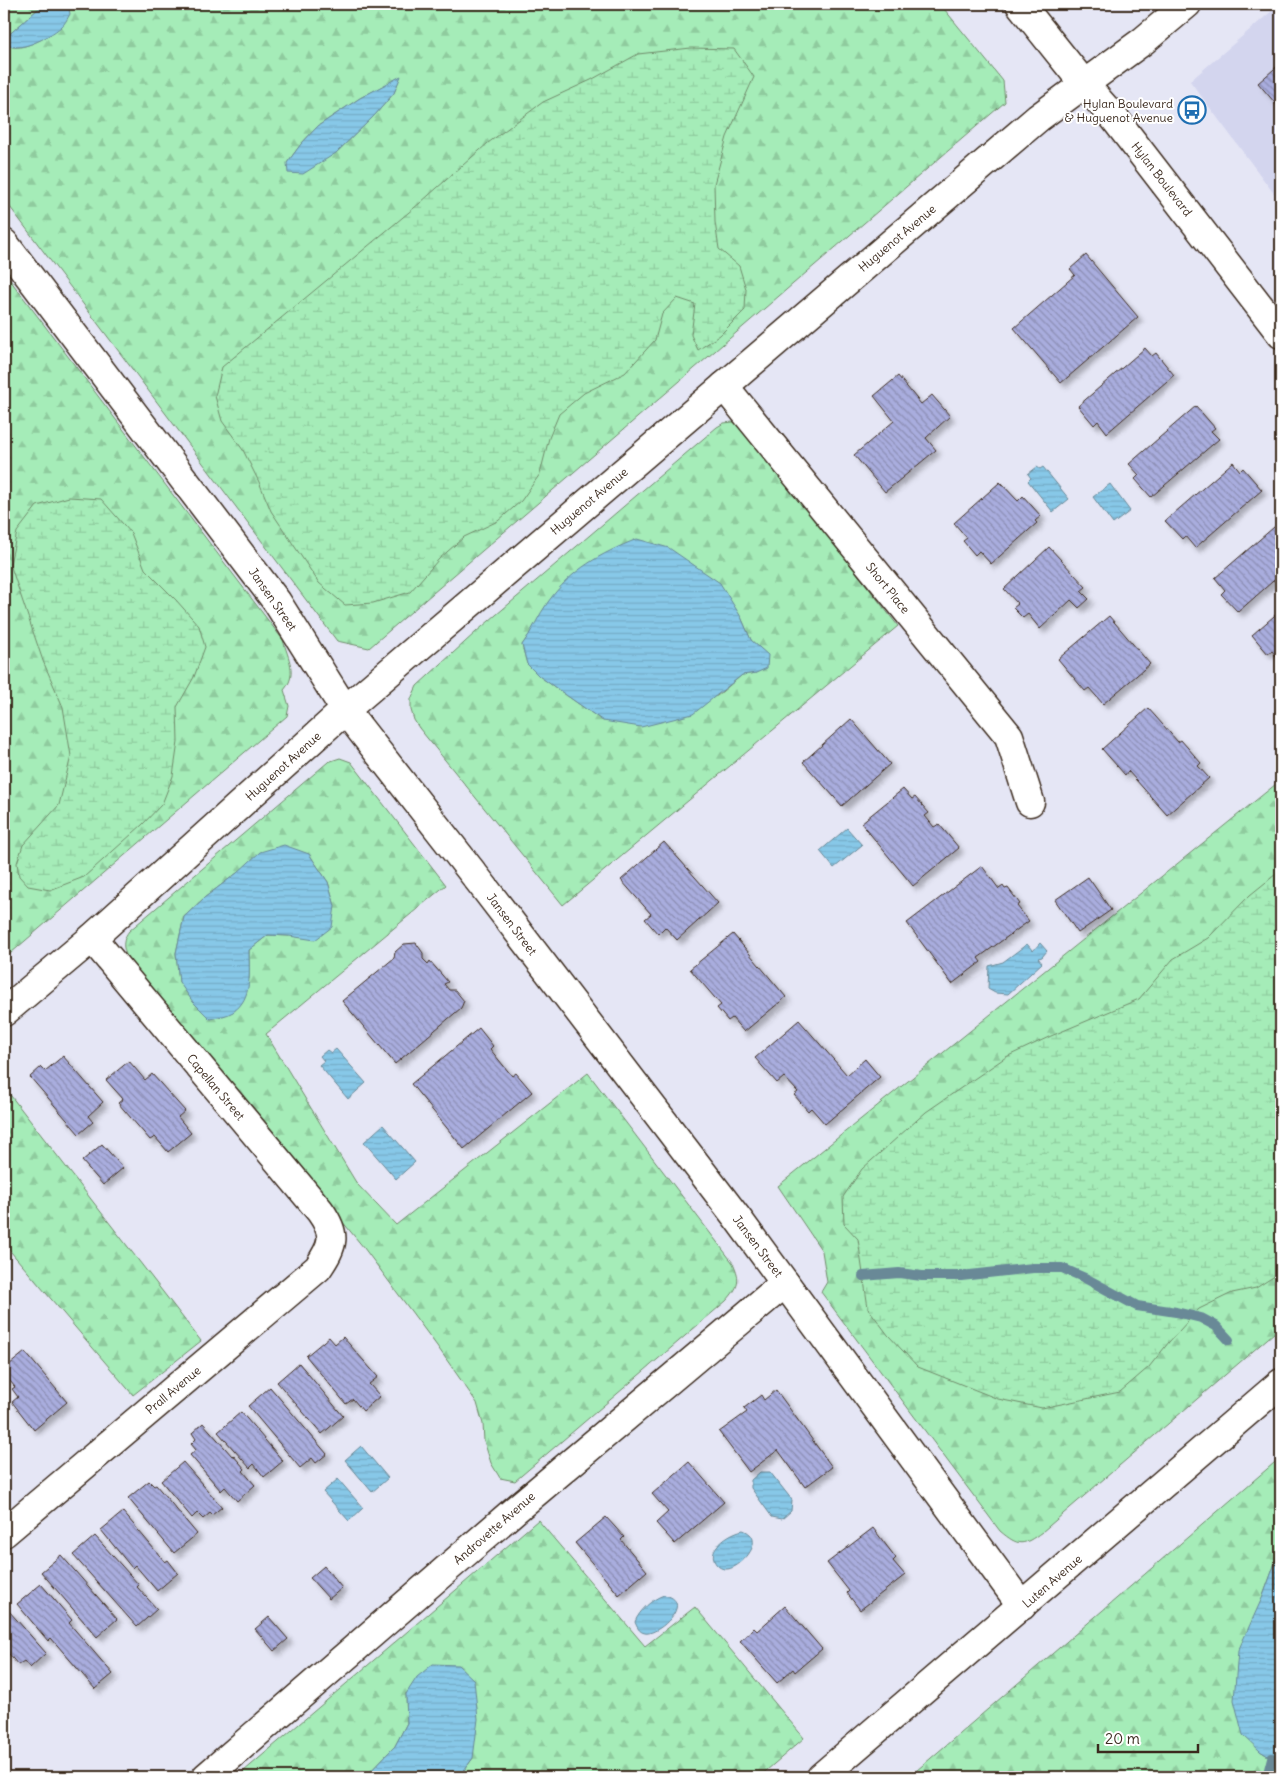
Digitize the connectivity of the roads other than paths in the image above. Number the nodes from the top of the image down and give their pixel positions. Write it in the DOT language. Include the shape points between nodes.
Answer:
graph roads {
  1 [pos="1020,4"];
  2 [pos="1187,4"];
  3 [pos="1084,84"];
  4 [pos="4,243"];
  5 [pos="1281,334"];
  6 [pos="724,386"];
  7 [pos="344,710"];
  8 [pos="1030,802"];
  9 [pos="92,938"];
  10 [pos="4,1012"];
  11 [pos="332,1240"];
  12 [pos="785,1282"];
  13 [pos="1281,1383"];
  14 [pos="4,1533"];
  15 [pos="1022,1606"];
  16 [pos="206,1777"];
  17 [pos="821,1777"];
  1 -- 3 [label="street, Hylan Boulevard"];
  2 -- 3 [label="street, Huguenot Avenue"];
  3 -- 5 [label="street, Hylan Boulevard" via="1115,119"];
  3 -- 6 [label="street, Huguenot Avenue" via="1038,118"];
  4 -- 7 [label="street, Jansen Street" via="277,602"];
  6 -- 7 [label="street, Huguenot Avenue"];
  6 -- 8 [label="street, Short Place" via="1009,736"];
  7 -- 9 [label="street, Huguenot Avenue"];
  7 -- 12 [label="street, Jansen Street" via="483,886"];
  9 -- 10 [label="street, Huguenot Avenue"];
  9 -- 11 [label="street, Capellan Street" via="320,1211 329,1224"];
  11 -- 14 [label="street, Prall Avenue" via="328,1254 318,1268"];
  12 -- 15 [label="street, Jansen Street"];
  12 -- 16 [label="street, Androvette Avenue"];
  13 -- 15 [label="street, Luten Avenue"];
  15 -- 17 [label="street, Luten Avenue"];
}
